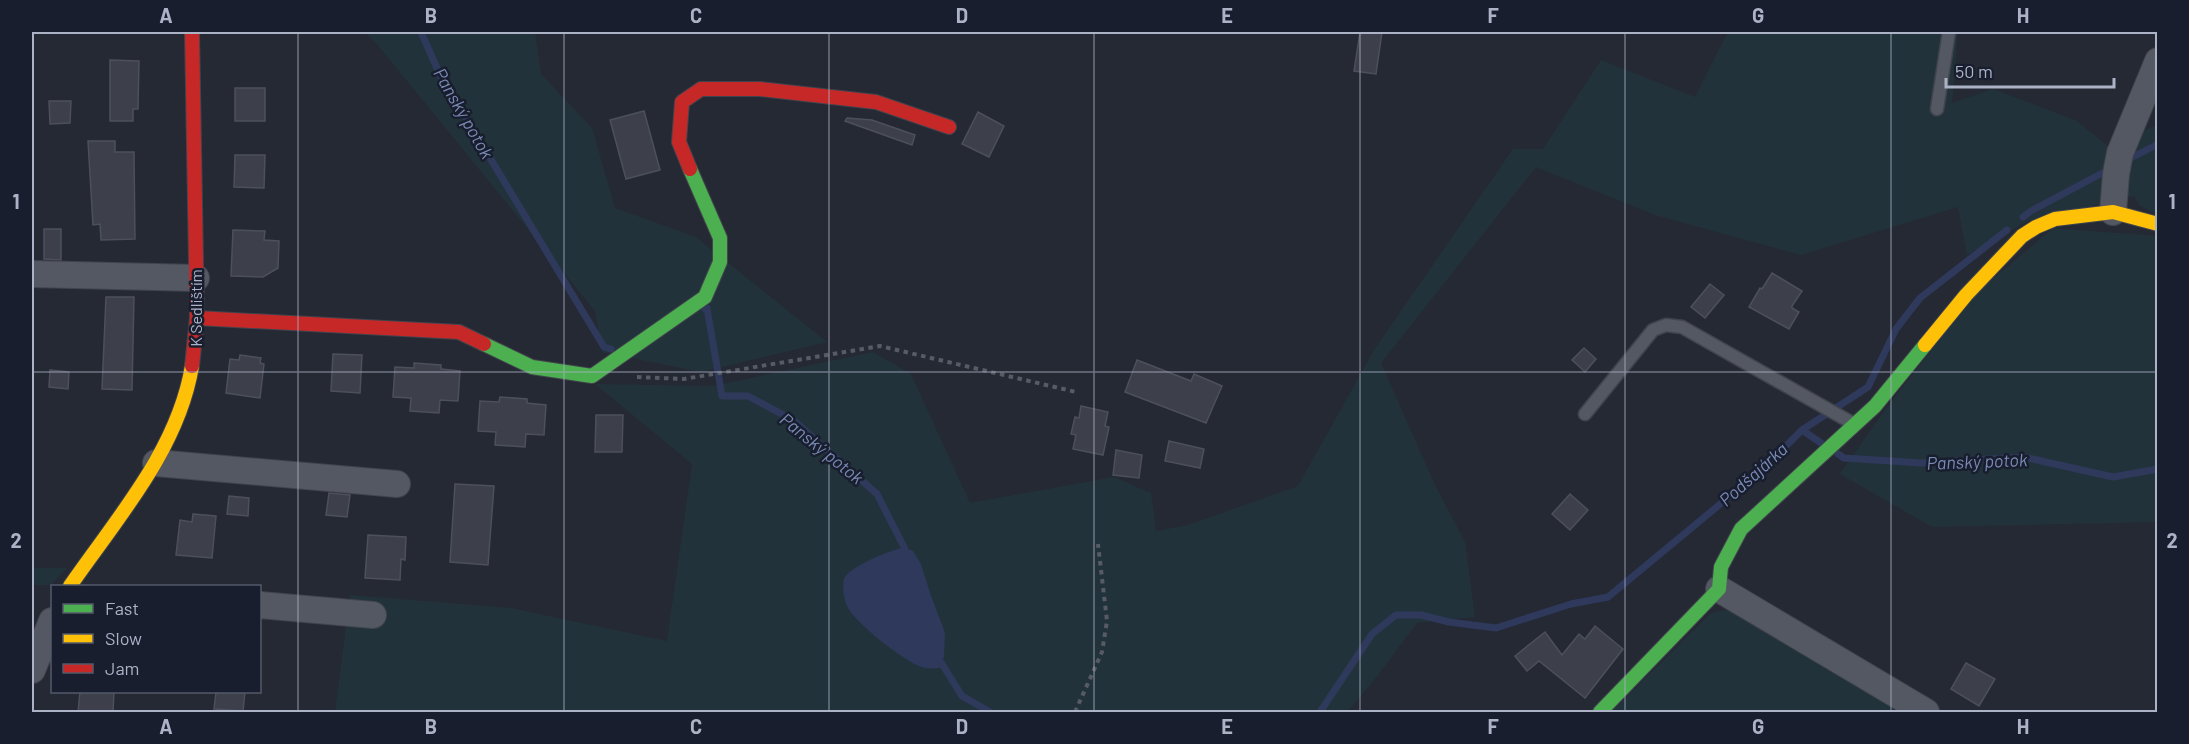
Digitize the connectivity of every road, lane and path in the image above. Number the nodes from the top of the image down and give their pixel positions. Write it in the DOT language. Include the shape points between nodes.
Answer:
graph roads {
  1 [pos="192,32"];
  2 [pos="1949,32"];
  3 [pos="2157,61"];
  4 [pos="1937,109"];
  5 [pos="949,127"];
  6 [pos="2113,212"];
  7 [pos="2157,225"];
  8 [pos="32,274"];
  9 [pos="196,278"];
  10 [pos="197,318"];
  11 [pos="592,376"];
  12 [pos="1076,392"];
  13 [pos="1585,414"];
  14 [pos="1855,424"];
  15 [pos="156,463"];
  16 [pos="397,484"];
  17 [pos="1098,544"];
  18 [pos="71,585"];
  19 [pos="1719,590"];
  20 [pos="261,605"];
  21 [pos="373,615"];
  22 [pos="51,623"];
  23 [pos="32,670"];
  24 [pos="1075,712"];
  25 [pos="1600,712"];
  26 [pos="1926,712"];
  1 -- 9 [label="street, K Sedlištím"];
  2 -- 4 [label="lane"];
  3 -- 6 [label="street" via="2118,164"];
  5 -- 11 [label="street" via="876,102 760,89 701,88 682,102 679,142 720,238 720,262 705,297"];
  6 -- 7 [label="street"];
  6 -- 14 [label="street" via="2055,219 2022,236"];
  8 -- 9 [label="street"];
  9 -- 10 [label="street, K Sedlištím"];
  10 -- 11 [label="street" via="459,332 532,367"];
  10 -- 15 [label="street, K Sedlištím" via="188,387"];
  11 -- 12 [label="path" via="684,379 880,346"];
  13 -- 14 [label="lane" via="1653,330 1666,325 1682,327"];
  14 -- 19 [label="street" via="1741,529 1721,567"];
  15 -- 16 [label="street"];
  15 -- 18 [label="street, K Sedlištím"];
  17 -- 24 [label="path" via="1107,621 1102,652"];
  19 -- 25 [label="street"];
  19 -- 26 [label="street"];
  20 -- 21 [label="street"];
  22 -- 23 [label="street"];
}
